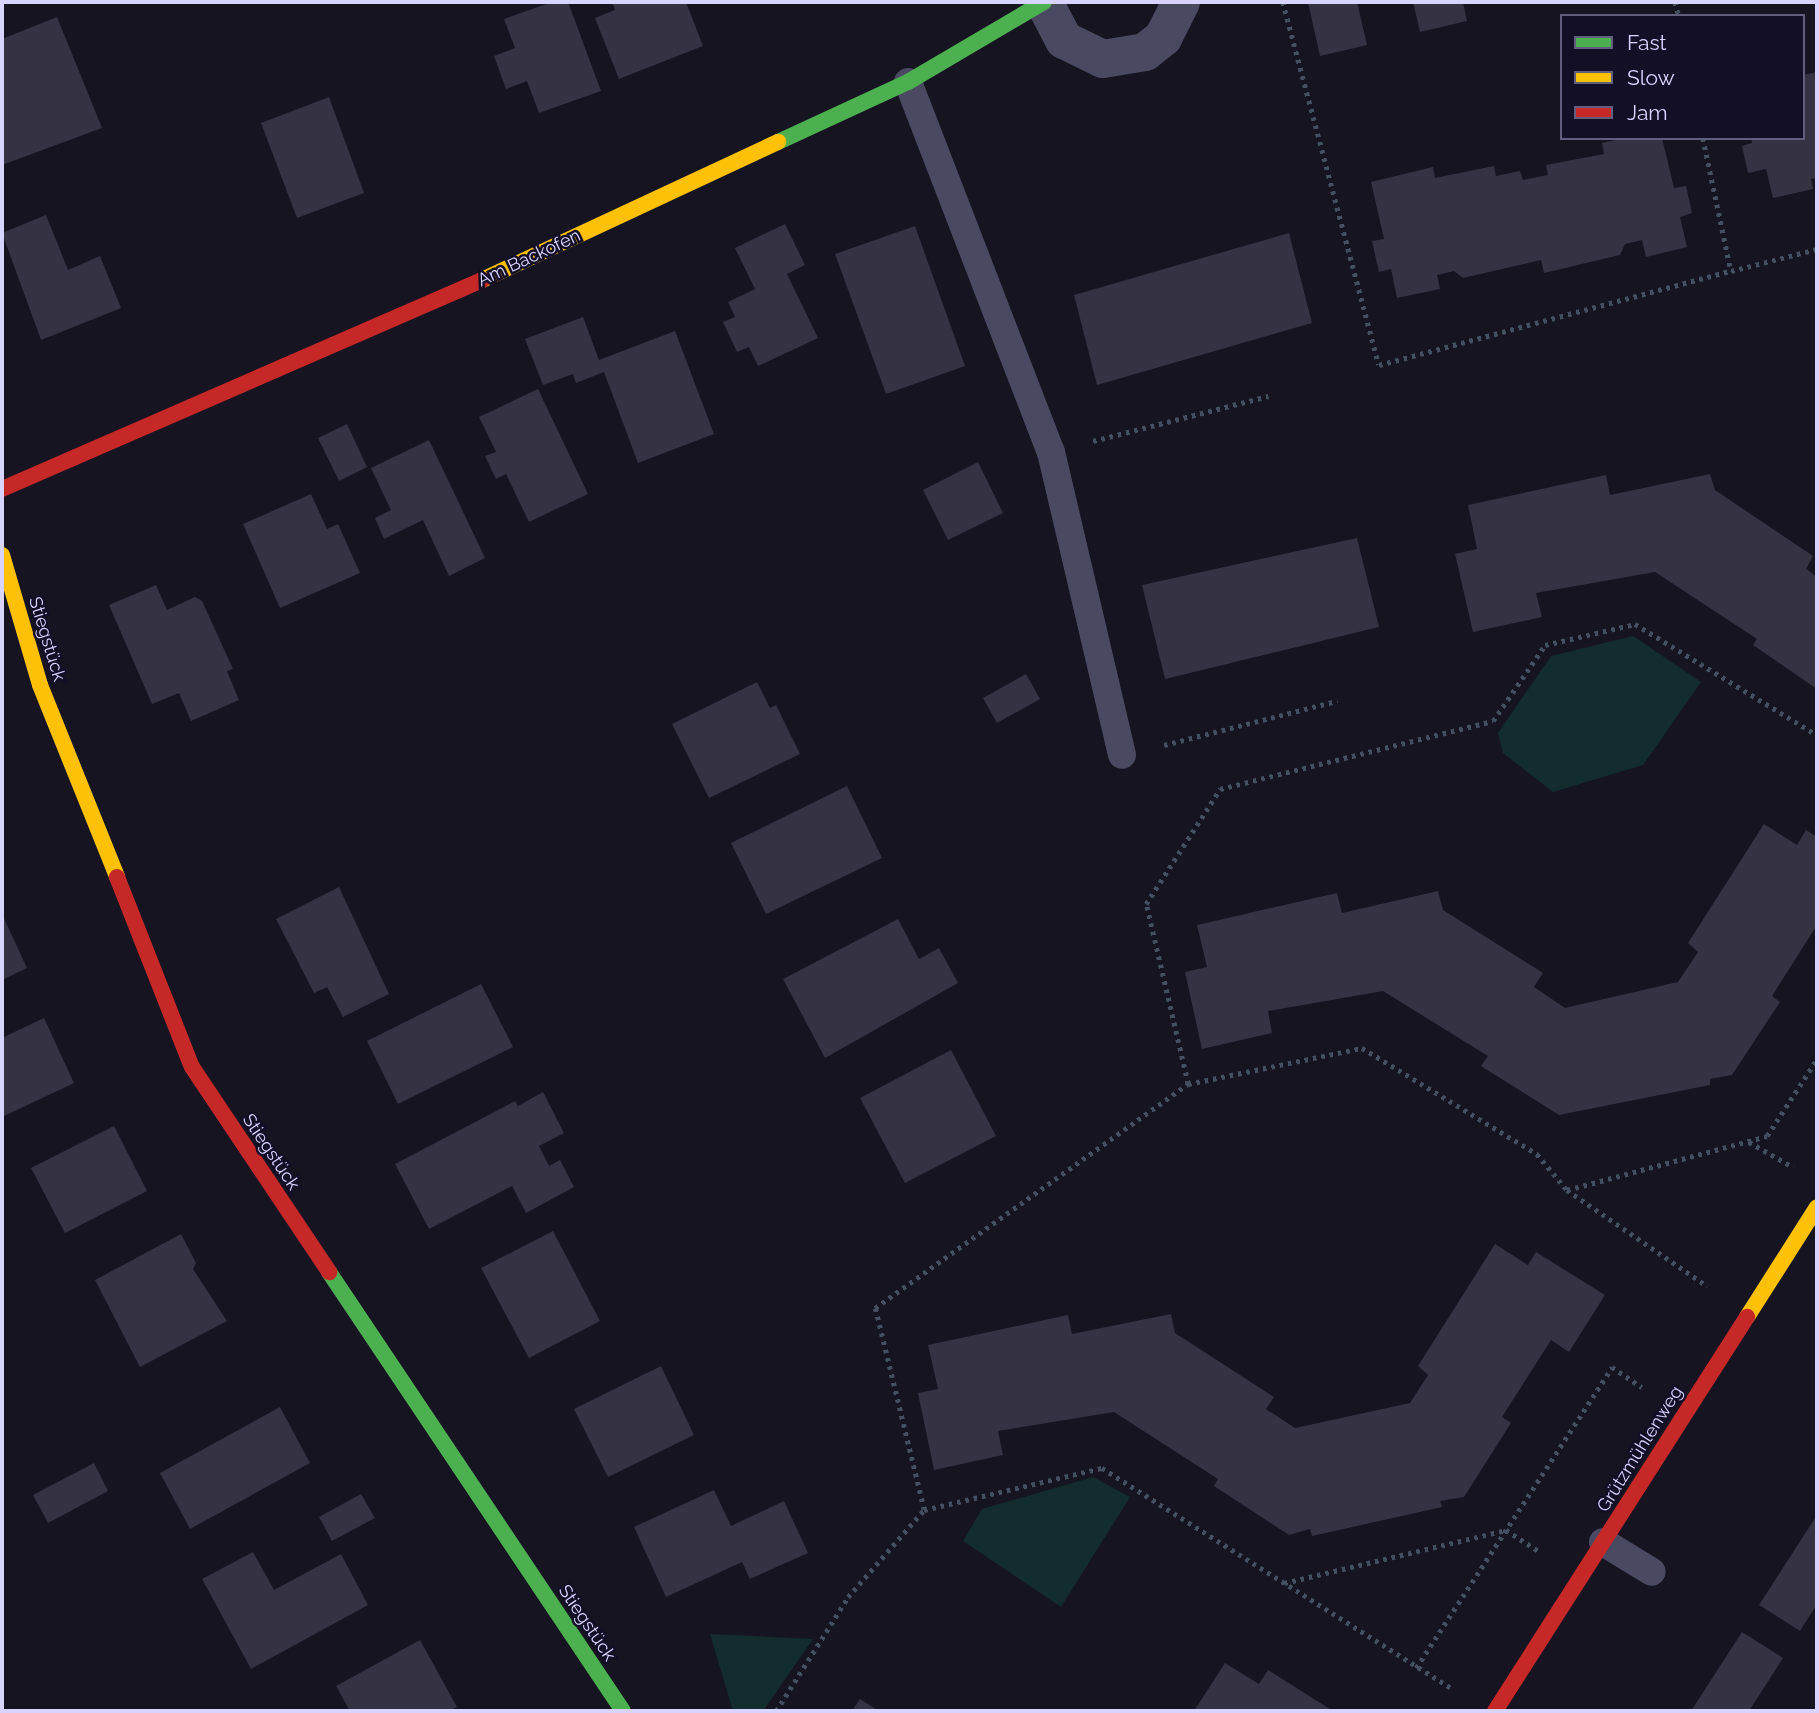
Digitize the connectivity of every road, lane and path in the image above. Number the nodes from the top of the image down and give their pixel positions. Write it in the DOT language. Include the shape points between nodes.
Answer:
graph roads {
  1 [pos="1044,2"];
  2 [pos="1181,2"];
  3 [pos="1283,2"];
  4 [pos="908,82"];
  5 [pos="1703,140"];
  6 [pos="1817,249"];
  7 [pos="1731,271"];
  8 [pos="1268,396"];
  9 [pos="1051,452"];
  10 [pos="2,489"];
  11 [pos="2,555"];
  12 [pos="1337,701"];
  13 [pos="1817,735"];
  14 [pos="1122,755"];
  15 [pos="1817,1059"];
  16 [pos="1188,1084"];
  17 [pos="1748,1141"];
  18 [pos="1806,1174"];
  19 [pos="1567,1190"];
  20 [pos="1817,1207"];
  21 [pos="1748,1314"];
  22 [pos="1612,1367"];
  23 [pos="924,1510"];
  24 [pos="1506,1530"];
  25 [pos="1603,1542"];
  26 [pos="1652,1572"];
  27 [pos="1284,1583"];
  28 [pos="623,1711"];
  29 [pos="776,1711"];
  30 [pos="1494,1711"];
  1 -- 2 [label="street, Am Backofen" via="1064,40 1103,59 1145,52 1169,29"];
  1 -- 4 [label="street, Am Backofen"];
  3 -- 7 [label="path" via="1379,365"];
  4 -- 9 [label="lane"];
  4 -- 10 [label="street, Am Backofen" via="336,348"];
  5 -- 7 [label="path"];
  6 -- 7 [label="path"];
  8 -- 9 [label="path"];
  9 -- 14 [label="lane"];
  11 -- 28 [label="street, Stiegstück" via="40,685 192,1067"];
  12 -- 14 [label="path"];
  13 -- 16 [label="path" via="1635,624 1545,645 1493,721 1220,789 1146,904"];
  15 -- 17 [label="path" via="1767,1136"];
  16 -- 19 [label="path" via="1362,1048 1537,1154"];
  16 -- 23 [label="path" via="875,1308"];
  17 -- 18 [label="path"];
  17 -- 19 [label="path"];
  19 -- 21 [label="path"];
  20 -- 21 [label="street, Grützmühlenweg"];
  21 -- 25 [label="street, Grützmühlenweg"];
  22 -- 24 [label="path"];
  23 -- 27 [label="path" via="1102,1468"];
  23 -- 29 [label="path" via="848,1597"];
  24 -- 27 [label="path"];
  24 -- 27 [label="path" via="1416,1668"];
  25 -- 26 [label="lane"];
  25 -- 30 [label="street, Grützmühlenweg"];
}
